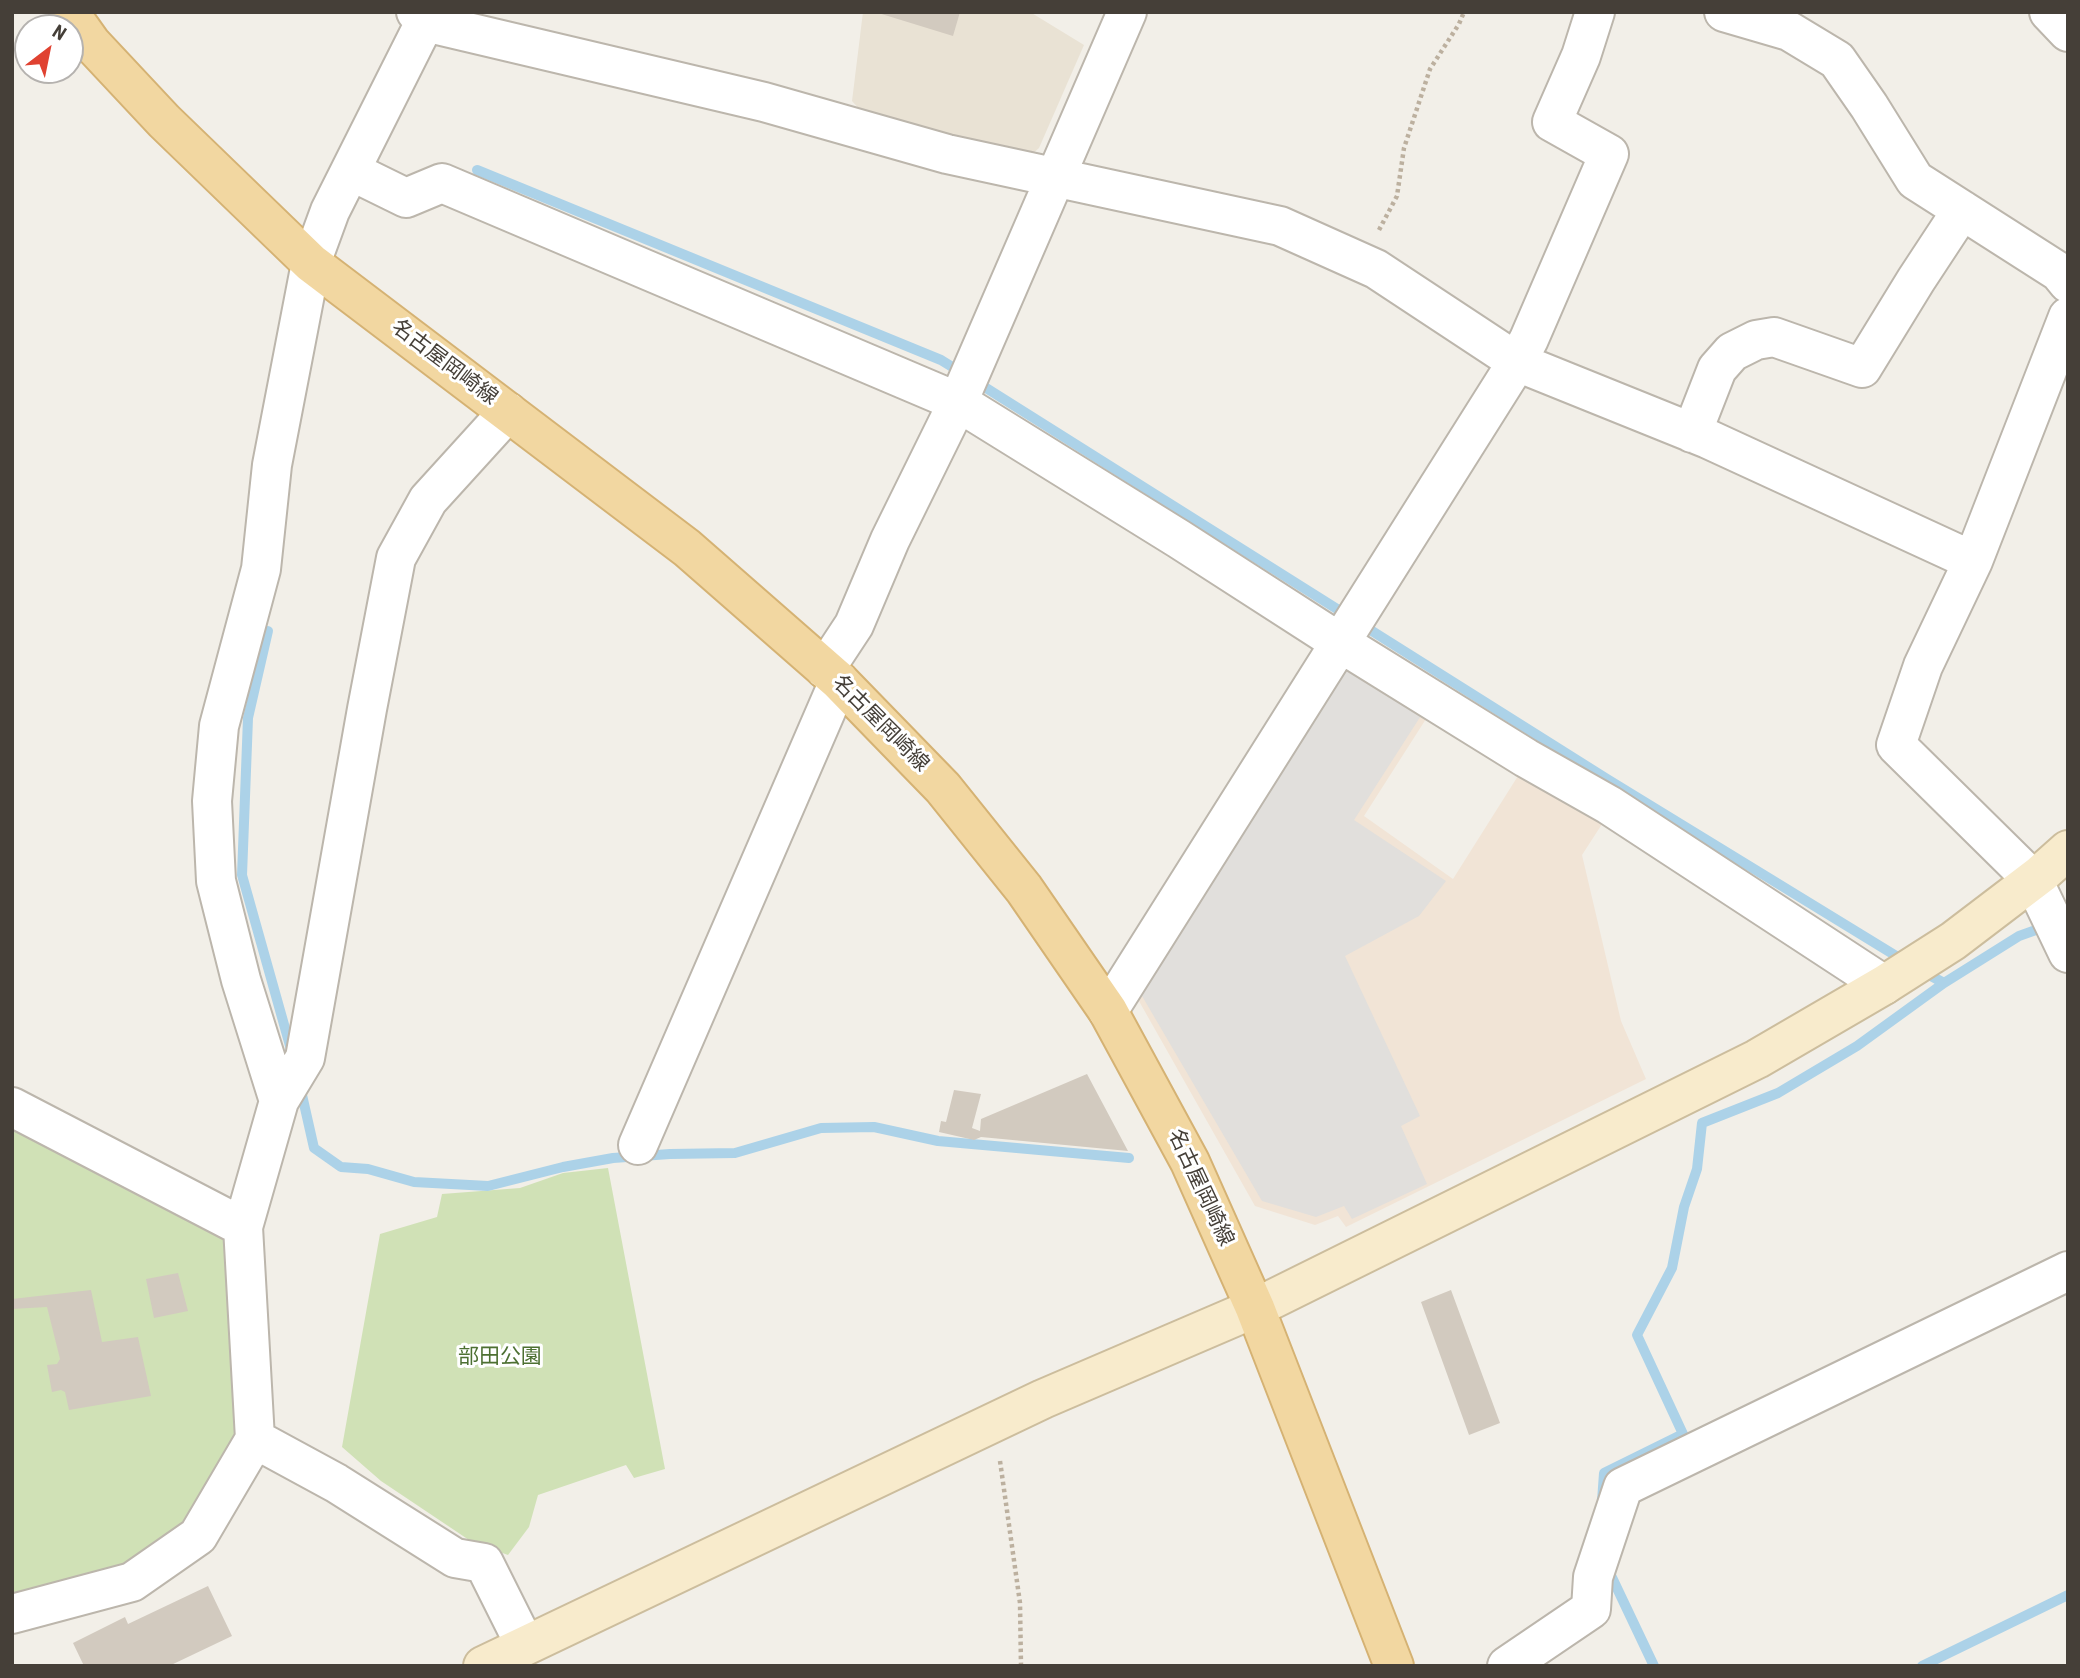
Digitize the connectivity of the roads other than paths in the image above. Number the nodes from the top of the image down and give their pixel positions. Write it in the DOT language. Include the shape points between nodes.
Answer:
graph roads {
  1 [pos="69,12"];
  2 [pos="1127,12"];
  3 [pos="1595,12"];
  4 [pos="1724,12"];
  5 [pos="2049,12"];
  6 [pos="424,16"];
  7 [pos="2068,32"];
  8 [pos="351,171"];
  9 [pos="1056,177"];
  10 [pos="1962,210"];
  11 [pos="312,262"];
  12 [pos="2068,283"];
  13 [pos="2068,317"];
  14 [pos="1517,362"];
  15 [pos="958,402"];
  16 [pos="508,412"];
  17 [pos="1692,432"];
  18 [pos="1973,561"];
  19 [pos="1339,642"];
  20 [pos="832,675"];
  21 [pos="2053,874"];
  22 [pos="2068,953"];
  23 [pos="1884,985"];
  24 [pos="1108,1011"];
  25 [pos="279,1101"];
  26 [pos="12,1107"];
  27 [pos="638,1145"];
  28 [pos="243,1227"];
  29 [pos="2068,1272"];
  30 [pos="1255,1308"];
  31 [pos="255,1439"];
  32 [pos="12,1614"];
  33 [pos="525,1644"];
  34 [pos="484,1666"];
  35 [pos="1394,1666"];
  36 [pos="1507,1666"];
  1 -- 11 [label="main road, 名古屋岡崎線" via="164,121"];
  2 -- 9 [label="street"];
  3 -- 14 [label="street" via="1552,122 1609,154"];
  4 -- 10 [label="street" via="1789,31 1837,60 1915,180"];
  5 -- 7 [label="street"];
  6 -- 8 [label="street"];
  6 -- 9 [label="street" via="764,102 947,154"];
  8 -- 11 [label="street" via="330,211"];
  8 -- 15 [label="street" via="406,198 442,183"];
  9 -- 14 [label="street" via="1280,226 1376,270"];
  9 -- 15 [label="street"];
  10 -- 12 [label="street" via="2059,272"];
  10 -- 17 [label="street" via="1862,368 1774,337 1756,340 1732,352 1717,369"];
  11 -- 16 [label="main road, 名古屋岡崎線"];
  11 -- 25 [label="street" via="272,465 261,569 219,726 212,801 216,881"];
  13 -- 18 [label="street"];
  14 -- 17 [label="street"];
  14 -- 19 [label="street"];
  15 -- 19 [label="street"];
  15 -- 20 [label="street" via="890,540"];
  16 -- 20 [label="main road, 名古屋岡崎線" via="687,548"];
  16 -- 25 [label="street" via="428,500 397,558 305,1058"];
  17 -- 18 [label="street"];
  18 -- 21 [label="street" via="1923,666 1896,745"];
  19 -- 23 [label="street" via="1609,805"];
  19 -- 24 [label="street"];
  20 -- 24 [label="main road, 名古屋岡崎線" via="943,788 1024,889"];
  20 -- 27 [label="street"];
  21 -- 22 [label="street"];
  21 -- 23 [label="street"];
  23 -- 30 [label="street" via="1757,1059"];
  24 -- 30 [label="main road, 名古屋岡崎線" via="1190,1162"];
  25 -- 28 [label="street"];
  26 -- 28 [label="street"];
  28 -- 31 [label="street"];
  29 -- 36 [label="street" via="1623,1487 1593,1577 1591,1609"];
  30 -- 33 [label="street" via="1044,1399"];
  30 -- 35 [label="main road, 名古屋岡崎線"];
  31 -- 32 [label="street" via="198,1536 132,1582"];
  31 -- 33 [label="street" via="456,1558 484,1563"];
  33 -- 34 [label="street"];
}
